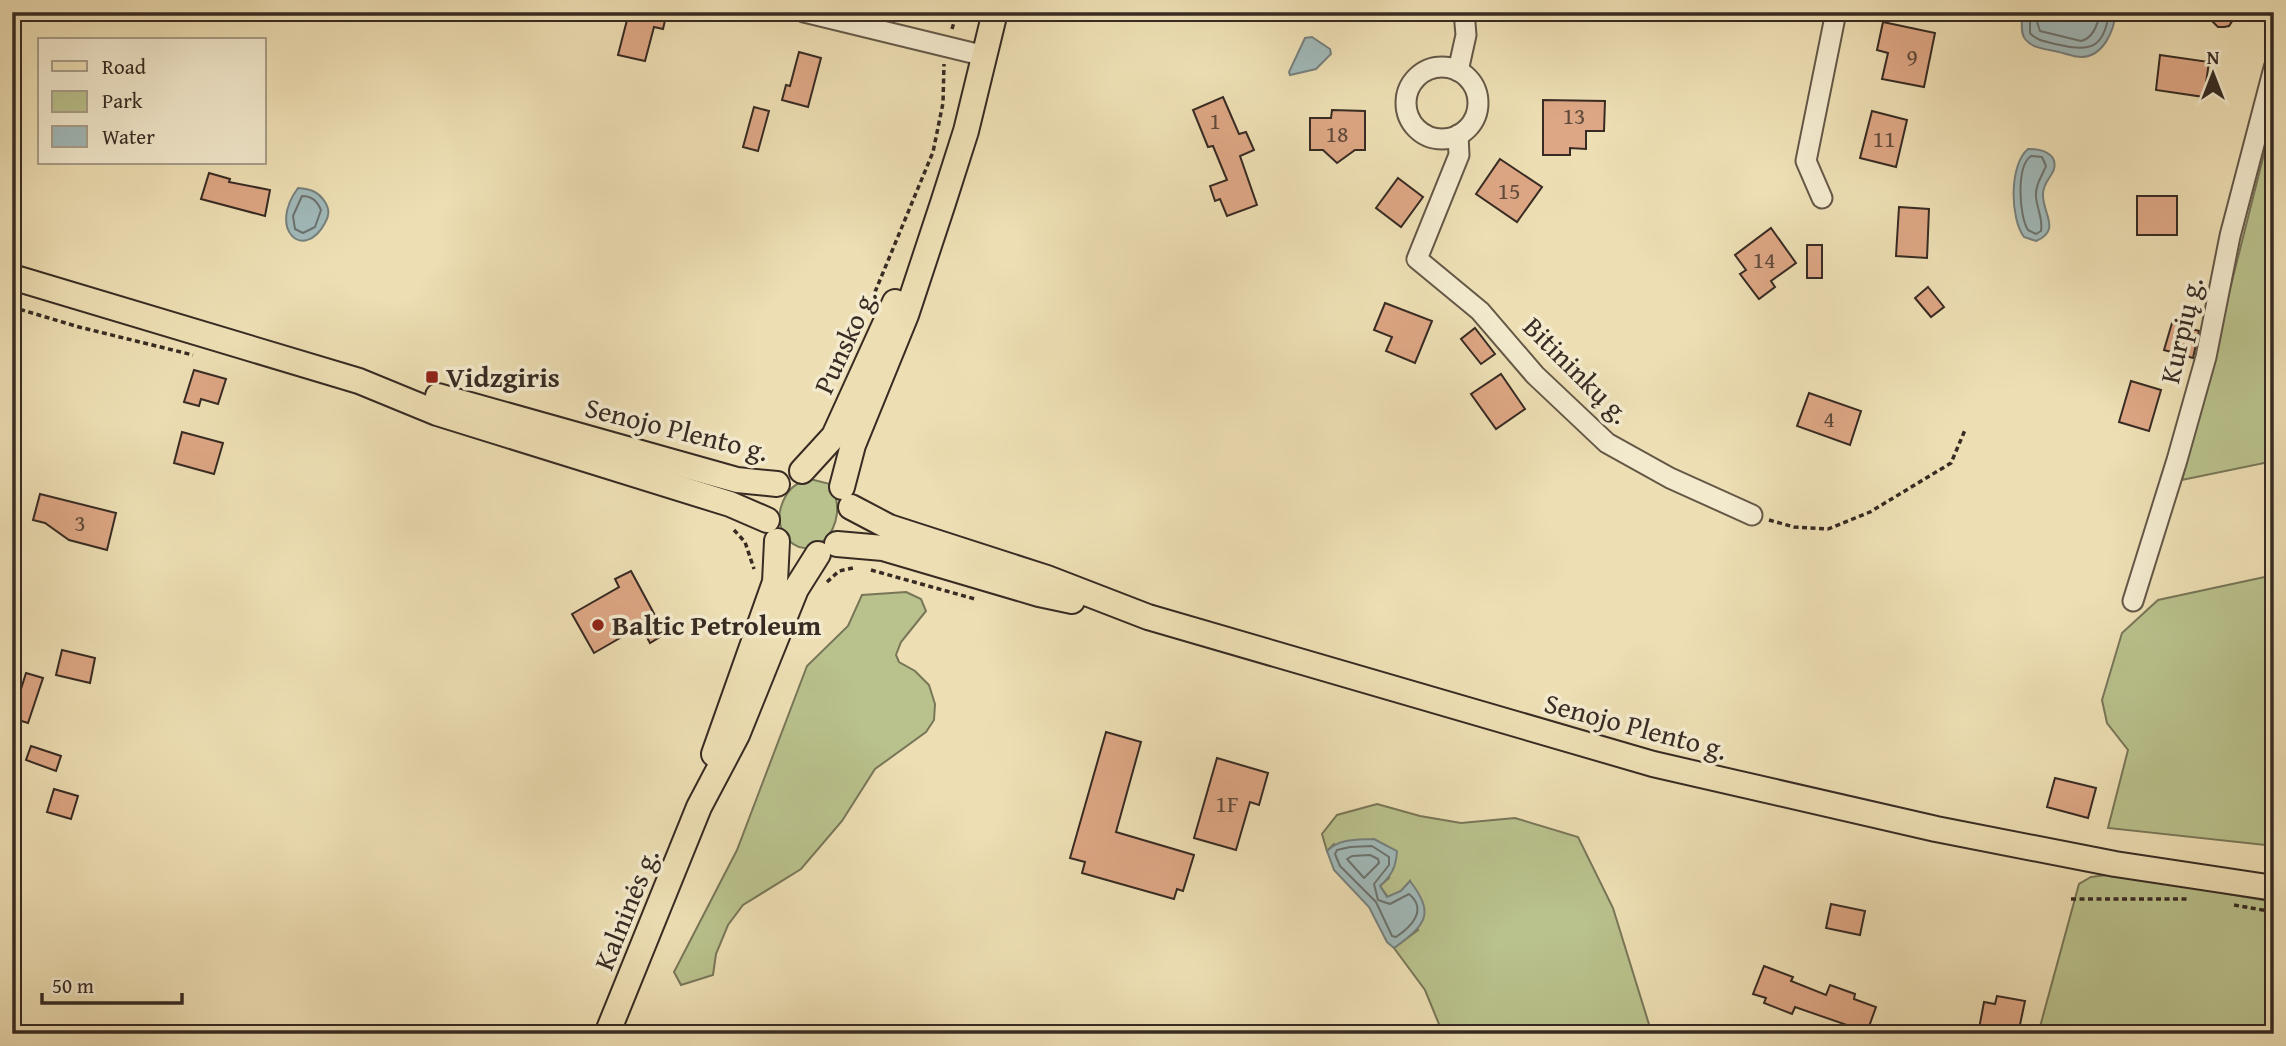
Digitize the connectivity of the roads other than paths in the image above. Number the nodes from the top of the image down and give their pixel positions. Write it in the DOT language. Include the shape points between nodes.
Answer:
graph roads {
  1 [pos="804,12"];
  2 [pos="995,12"];
  3 [pos="1464,12"];
  4 [pos="1836,12"];
  5 [pos="985,56"];
  6 [pos="2274,68"];
  7 [pos="1458,71"];
  8 [pos="1458,135"];
  9 [pos="1822,198"];
  10 [pos="933,230"];
  11 [pos="12,277"];
  12 [pos="359,381"];
  13 [pos="802,471"];
  14 [pos="777,484"];
  15 [pos="847,497"];
  16 [pos="1752,515"];
  17 [pos="772,530"];
  18 [pos="828,549"];
  19 [pos="785,585"];
  20 [pos="2133,601"];
  21 [pos="1148,617"];
  22 [pos="2274,888"];
  23 [pos="607,1034"];
  1 -- 5 [label="street"];
  2 -- 5 [label="main road, Punsko g."];
  3 -- 7 [label="street" via="1466,35"];
  4 -- 9 [label="street" via="1806,161"];
  5 -- 10 [label="main road, Punsko g."];
  6 -- 20 [label="street, Kurpių g." via="2230,236 2206,358"];
  7 -- 8 [label="street" via="1477,98 1474,120"];
  7 -- 8 [label="street" via="1426,71 1416,78 1406,97 1416,128 1436,139"];
  8 -- 16 [label="street, Bitininkų g." via="1459,155 1417,259 1480,311 1535,374 1607,443"];
  10 -- 13 [label="main road, Punsko g." via="891,309 834,436"];
  10 -- 15 [label="main road, Punsko g." via="906,315 853,445"];
  11 -- 12 [label="main road, Senojo Plento g."];
  12 -- 14 [label="main road, Senojo Plento g." via="427,393 737,480"];
  12 -- 17 [label="main road, Senojo Plento g." via="437,413"];
  13 -- 14 [label="main road"];
  13 -- 15 [label="main road" via="831,476"];
  14 -- 17 [label="main road" via="767,507"];
  15 -- 18 [label="main road" via="850,520 846,533"];
  15 -- 21 [label="main road, Senojo Plento g." via="889,527 1047,578"];
  17 -- 18 [label="main road" via="789,550 803,554"];
  17 -- 19 [label="main road, Kalninės g."];
  18 -- 19 [label="main road, Kalninės g."];
  18 -- 21 [label="main road, Senojo Plento g." via="883,548 1039,594"];
  19 -- 23 [label="main road, Kalninės g." via="721,729 699,807"];
  21 -- 22 [label="main road, Senojo Plento g." via="1653,764 1936,829"];
}
